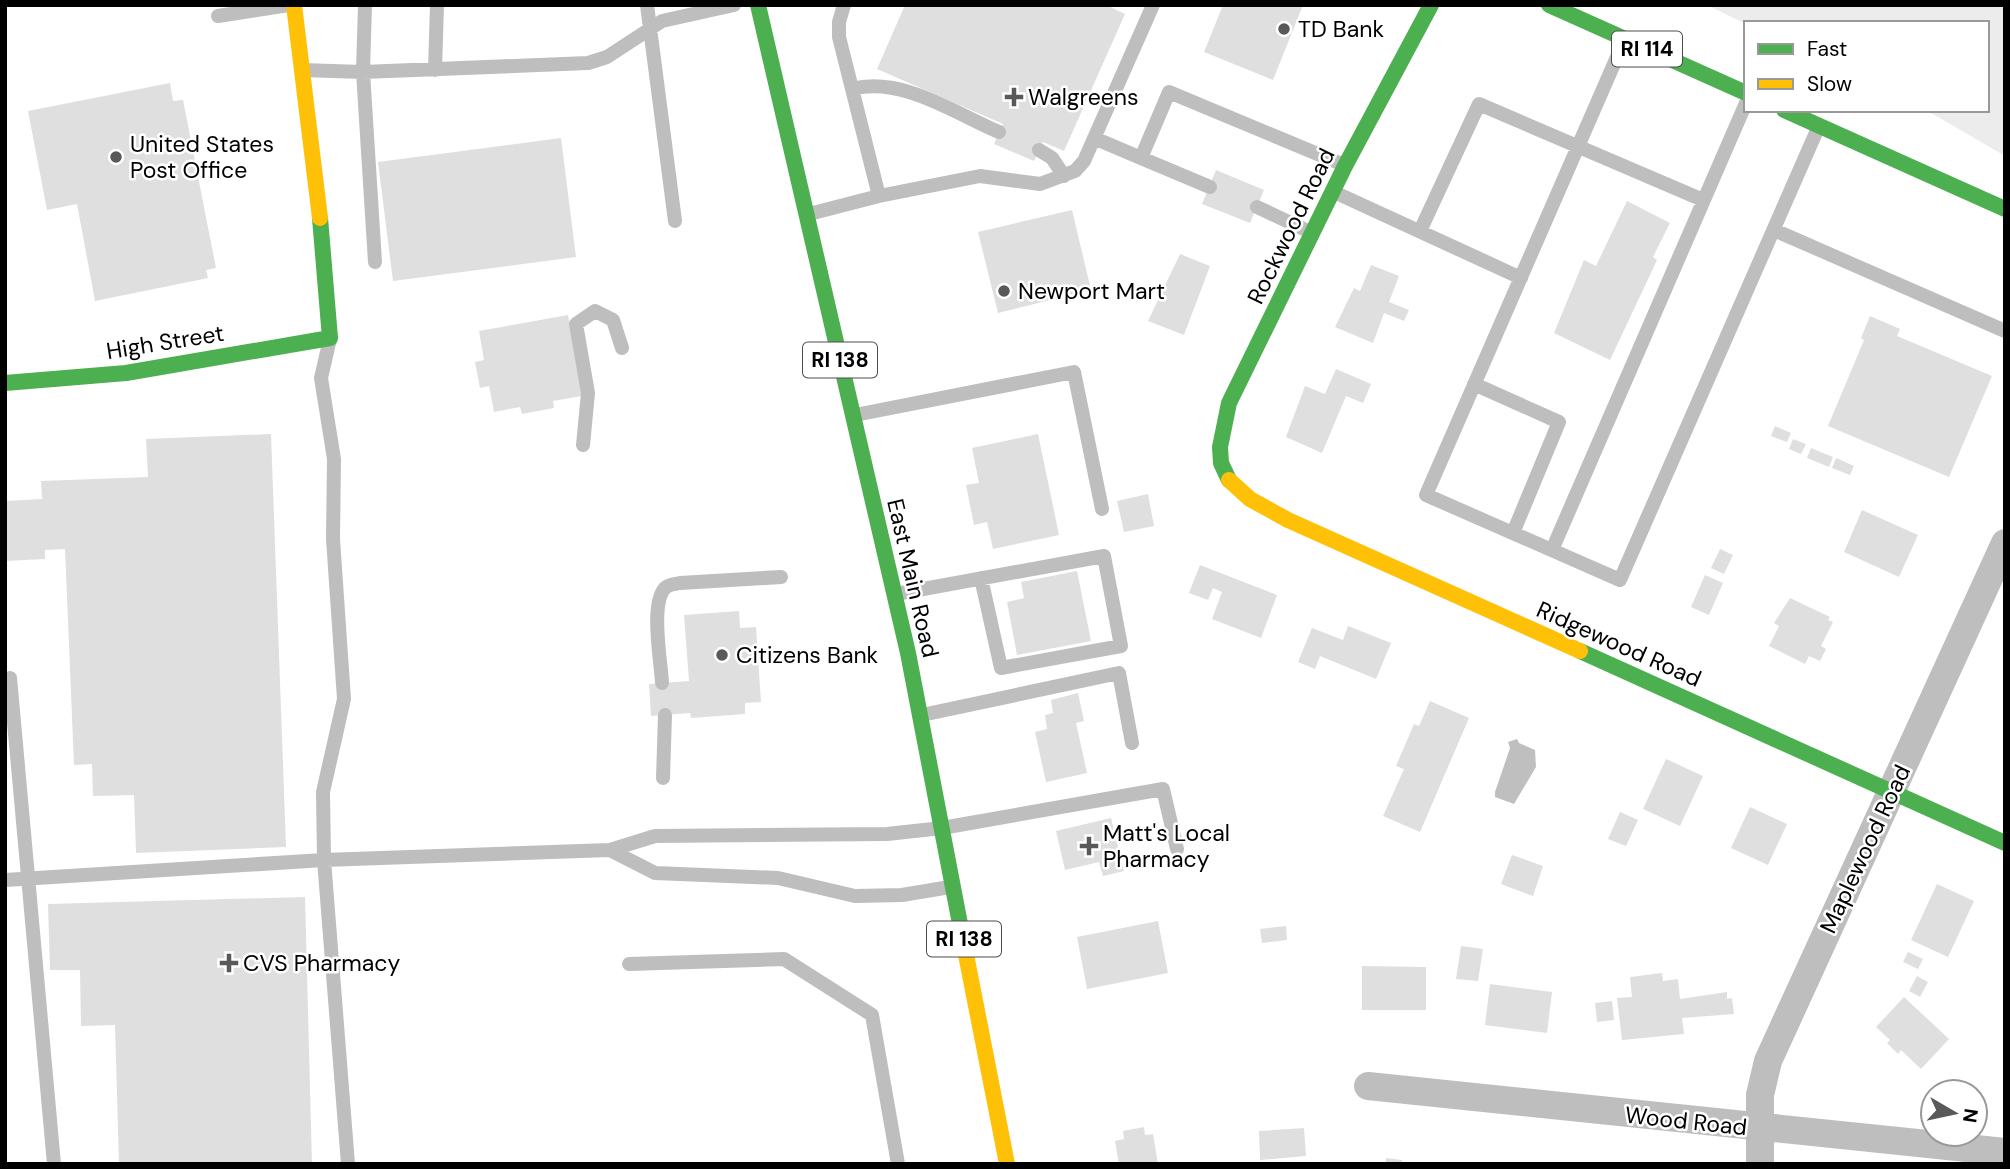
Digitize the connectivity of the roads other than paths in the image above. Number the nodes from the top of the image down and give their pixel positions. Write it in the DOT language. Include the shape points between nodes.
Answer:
graph roads {
  1 [pos="291,5"];
  2 [pos="365,5"];
  3 [pos="437,5"];
  4 [pos="647,5"];
  5 [pos="734,5"];
  6 [pos="758,5"];
  7 [pos="844,5"];
  8 [pos="1153,5"];
  9 [pos="1431,5"];
  10 [pos="1549,5"];
  11 [pos="218,16"];
  12 [pos="652,27"];
  13 [pos="1625,39"];
  14 [pos="302,69"];
  15 [pos="435,70"];
  16 [pos="363,72"];
  17 [pos="852,89"];
  18 [pos="1744,92"];
  19 [pos="1744,108"];
  20 [pos="1788,112"];
  21 [pos="1819,126"];
  22 [pos="999,132"];
  23 [pos="1094,138"];
  24 [pos="1578,146"];
  25 [pos="1039,150"];
  26 [pos="1141,158"];
  27 [pos="1345,166"];
  28 [pos="1064,176"];
  29 [pos="1210,187"];
  30 [pos="1333,191"];
  31 [pos="879,196"];
  32 [pos="1703,200"];
  33 [pos="1257,207"];
  34 [pos="2005,209"];
  35 [pos="807,214"];
  36 [pos="675,221"];
  37 [pos="1774,230"];
  38 [pos="1420,231"];
  39 [pos="1312,233"];
  40 [pos="376,262"];
  41 [pos="1521,278"];
  42 [pos="2005,331"];
  43 [pos="330,338"];
  44 [pos="622,348"];
  45 [pos="5,383"];
  46 [pos="1474,383"];
  47 [pos="853,415"];
  48 [pos="583,445"];
  49 [pos="1224,474"];
  50 [pos="1102,509"];
  51 [pos="1513,533"];
  52 [pos="2005,542"];
  53 [pos="1552,550"];
  54 [pos="781,577"];
  55 [pos="981,578"];
  56 [pos="895,595"];
  57 [pos="10,678"];
  58 [pos="662,683"];
  59 [pos="665,715"];
  60 [pos="920,715"];
  61 [pos="1132,743"];
  62 [pos="663,778"];
  63 [pos="1891,790"];
  64 [pos="942,828"];
  65 [pos="2005,843"];
  66 [pos="1177,849"];
  67 [pos="610,850"];
  68 [pos="324,860"];
  69 [pos="28,878"];
  70 [pos="5,880"];
  71 [pos="953,886"];
  72 [pos="629,964"];
  73 [pos="1368,1086"];
  74 [pos="1758,1128"];
  75 [pos="2005,1152"];
  76 [pos="54,1164"];
  77 [pos="348,1164"];
  78 [pos="898,1164"];
  79 [pos="1007,1164"];
  80 [pos="1760,1164"];
  1 -- 11 [label="lane"];
  1 -- 14 [label="main road"];
  2 -- 16 [label="lane"];
  3 -- 15 [label="lane"];
  4 -- 12 [label="lane"];
  5 -- 12 [label="lane" via="680,15"];
  6 -- 35 [label="main road, East Main Road / RI 138"];
  7 -- 17 [label="lane" via="838,29"];
  8 -- 23 [label="lane"];
  9 -- 27 [label="main road, Rockwood Road"];
  10 -- 13 [label="main road, RI 114"];
  12 -- 15 [label="lane" via="598,62"];
  12 -- 36 [label="lane"];
  13 -- 18 [label="main road, RI 114"];
  13 -- 24 [label="lane"];
  14 -- 16 [label="lane"];
  14 -- 43 [label="main road"];
  15 -- 16 [label="lane"];
  16 -- 40 [label="lane"];
  17 -- 22 [label="lane" via="894,86"];
  17 -- 31 [label="lane"];
  19 -- 32 [label="lane"];
  20 -- 21 [label="main road"];
  21 -- 34 [label="main road"];
  21 -- 37 [label="lane"];
  23 -- 26 [label="lane"];
  23 -- 28 [label="lane" via="1080,166"];
  24 -- 32 [label="lane"];
  24 -- 38 [label="lane" via="1479,104"];
  24 -- 41 [label="lane"];
  25 -- 28 [label="lane" via="1052,158"];
  26 -- 27 [label="lane" via="1168,92"];
  26 -- 29 [label="lane"];
  27 -- 30 [label="main road, Rockwood Road"];
  28 -- 31 [label="lane" via="1040,184 980,176"];
  30 -- 38 [label="lane"];
  30 -- 39 [label="main road, Rockwood Road"];
  31 -- 35 [label="lane"];
  32 -- 53 [label="lane"];
  33 -- 39 [label="lane"];
  35 -- 47 [label="main road, East Main Road / RI 138"];
  37 -- 42 [label="lane"];
  37 -- 53 [label="lane" via="1620,580"];
  38 -- 41 [label="lane"];
  39 -- 49 [label="main road, Rockwood Road" via="1229,403 1218,444"];
  41 -- 46 [label="lane"];
  43 -- 45 [label="main road, High Street" via="126,373"];
  43 -- 68 [label="lane" via="321,378 334,459 333,539 344,699 323,792"];
  44 -- 48 [label="lane" via="613,320 595,311 576,324 588,393"];
  46 -- 51 [label="lane" via="1559,422"];
  46 -- 51 [label="lane" via="1426,495"];
  47 -- 50 [label="lane" via="1074,372"];
  47 -- 56 [label="main road, East Main Road / RI 138"];
  49 -- 63 [label="main road, Ridgewood Road" via="1245,497 1288,520"];
  51 -- 53 [label="lane"];
  52 -- 63 [label="street, Maplewood Road"];
  54 -- 58 [label="lane" via="680,583 665,588 657,615"];
  55 -- 55 [label="lane" via="1104,556 1121,646 1001,668"];
  55 -- 56 [label="lane"];
  56 -- 60 [label="main road, East Main Road / RI 138"];
  57 -- 69 [label="lane"];
  59 -- 62 [label="lane"];
  60 -- 61 [label="lane" via="1119,673"];
  60 -- 64 [label="main road, East Main Road / RI 138"];
  63 -- 65 [label="main road, Ridgewood Road"];
  63 -- 74 [label="street, Maplewood Road" via="1768,1061"];
  64 -- 66 [label="lane" via="1163,789"];
  64 -- 67 [label="lane" via="887,834 655,836"];
  64 -- 71 [label="main road, East Main Road / RI 138"];
  67 -- 68 [label="lane"];
  67 -- 71 [label="lane" via="655,873 778,878 855,896 902,895"];
  68 -- 69 [label="lane"];
  68 -- 77 [label="lane"];
  69 -- 70 [label="lane"];
  69 -- 76 [label="lane"];
  71 -- 79 [label="main road, East Main Road / RI 138"];
  72 -- 78 [label="lane" via="784,959 872,1015"];
  73 -- 74 [label="street, Wood Road"];
  74 -- 75 [label="street, Wood Road"];
  74 -- 80 [label="street, Maplewood Road"];
}
